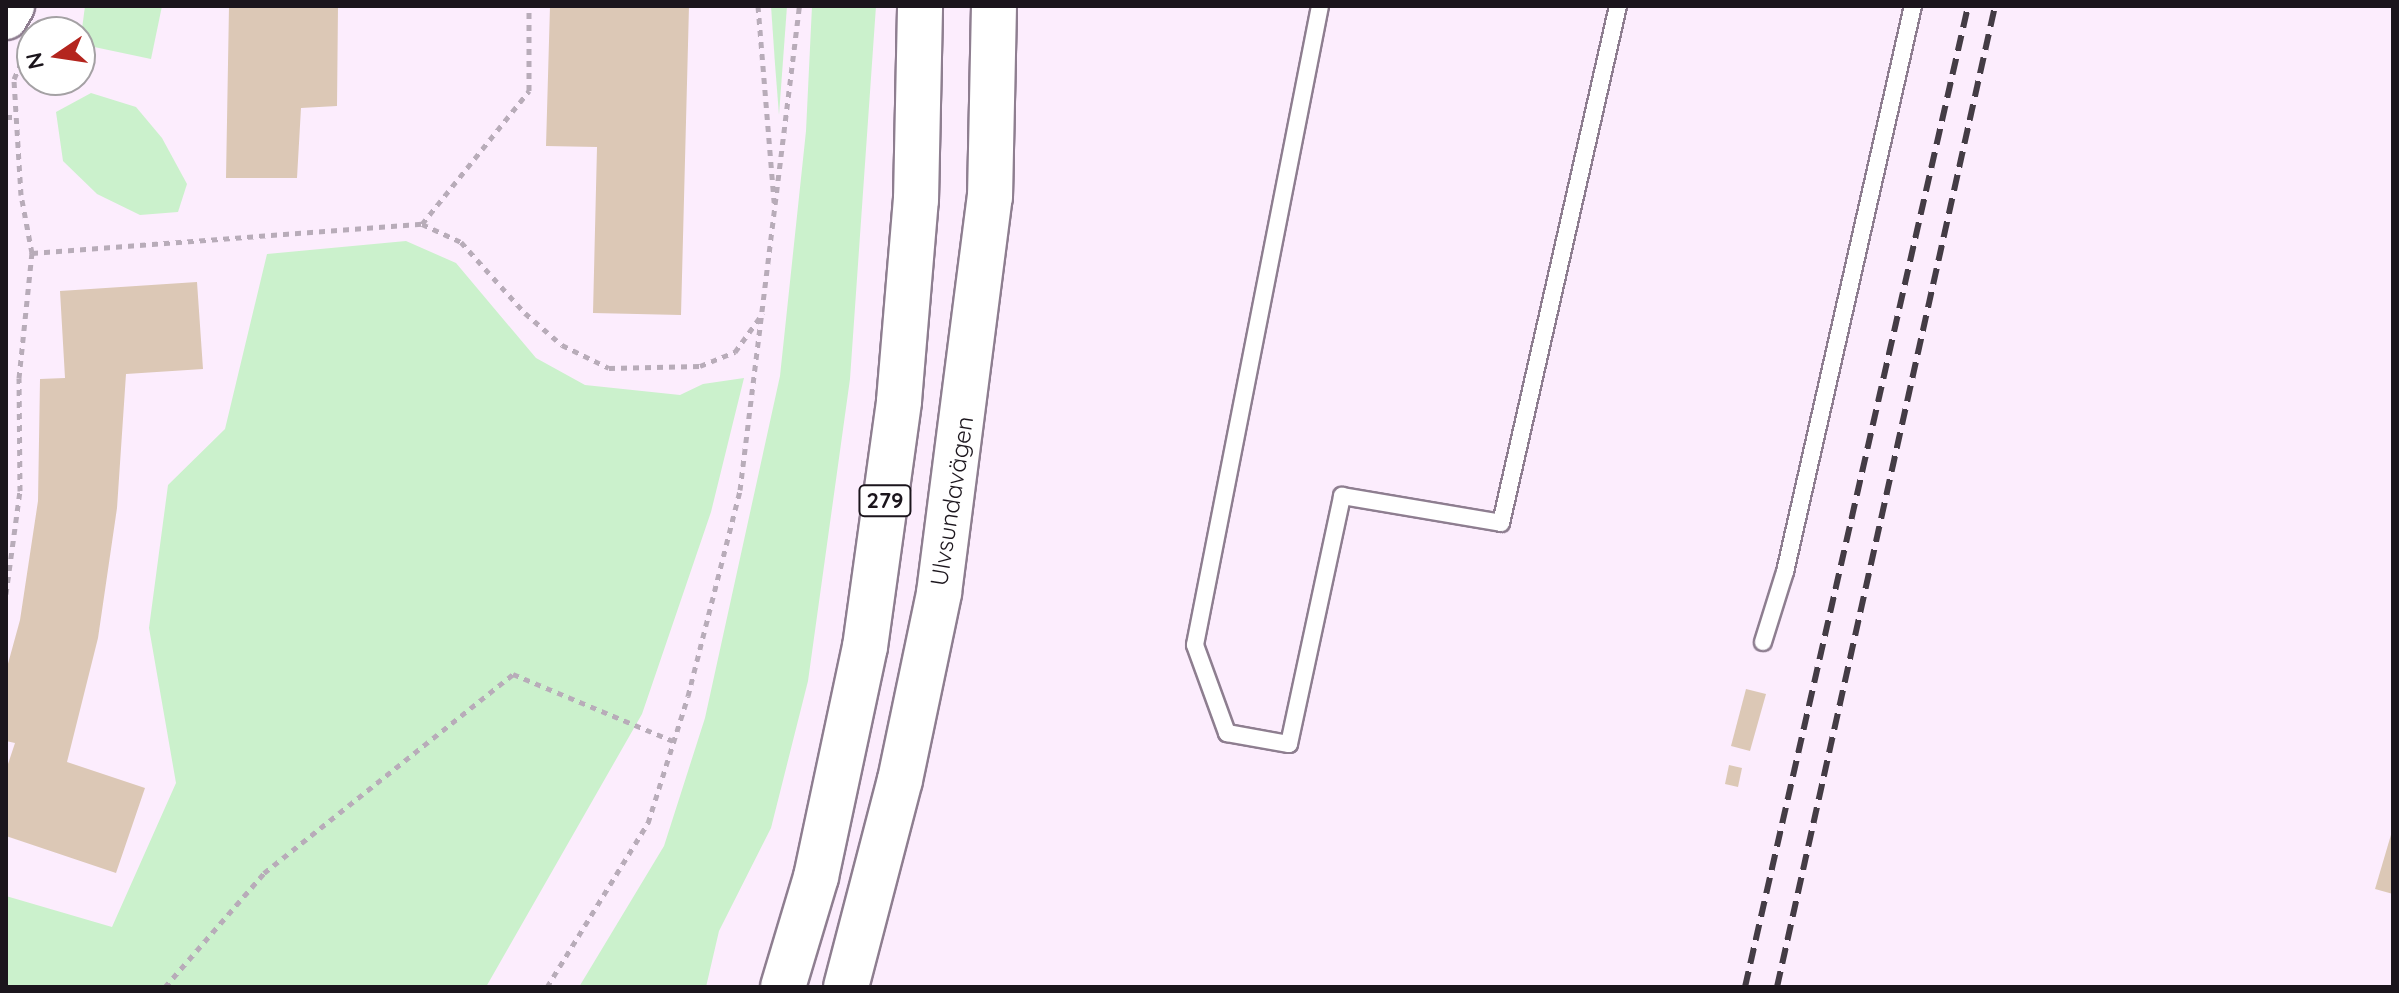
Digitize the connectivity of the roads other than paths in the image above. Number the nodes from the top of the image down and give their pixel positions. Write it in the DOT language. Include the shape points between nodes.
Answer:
graph roads {
  1 [pos="920,6"];
  2 [pos="994,6"];
  3 [pos="1320,6"];
  4 [pos="1618,6"];
  5 [pos="1913,6"];
  6 [pos="1763,642"];
  7 [pos="783,987"];
  8 [pos="846,987"];
  1 -- 7 [label="main road, 279" via="916,200 893,448 865,647 816,877"];
  2 -- 8 [label="main road, Ulvsundavägen" via="990,197 948,534 900,780"];
  3 -- 4 [label="lane" via="1195,645 1227,733 1289,744 1342,496 1501,523"];
  5 -- 6 [label="lane" via="1785,572"];
}
